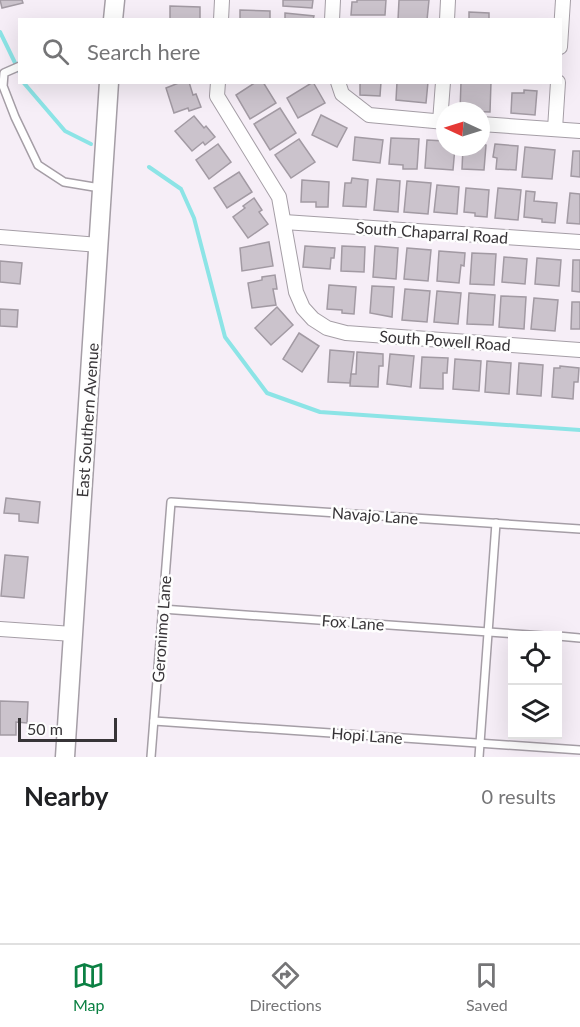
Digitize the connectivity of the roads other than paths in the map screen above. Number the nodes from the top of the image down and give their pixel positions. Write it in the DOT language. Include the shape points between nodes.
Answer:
graph roads {
  1 [pos="115,0"];
  2 [pos="222,0"];
  3 [pos="333,0"];
  4 [pos="448,0"];
  5 [pos="563,0"];
  6 [pos="113,18"];
  7 [pos="221,18"];
  8 [pos="332,18"];
  9 [pos="447,18"];
  10 [pos="562,24"];
  11 [pos="18,67"];
  12 [pos="109,84"];
  13 [pos="218,84"];
  14 [pos="443,84"];
  15 [pos="558,84"];
  16 [pos="340,88"];
  17 [pos="442,102"];
  18 [pos="436,122"];
  19 [pos="490,125"];
  20 [pos="555,129"];
  21 [pos="580,131"];
  22 [pos="102,188"];
  23 [pos="284,222"];
  24 [pos="0,237"];
  25 [pos="580,242"];
  26 [pos="99,245"];
  27 [pos="580,350"];
  28 [pos="171,502"];
  29 [pos="496,523"];
  30 [pos="580,529"];
  31 [pos="162,609"];
  32 [pos="0,629"];
  33 [pos="489,632"];
  34 [pos="508,633"];
  35 [pos="73,634"];
  36 [pos="562,636"];
  37 [pos="580,638"];
  38 [pos="154,721"];
  39 [pos="480,743"];
  40 [pos="580,750"];
  41 [pos="65,757"];
  42 [pos="151,757"];
  43 [pos="479,757"];
  1 -- 6 [label="street"];
  2 -- 7 [label="street"];
  3 -- 8 [label="street"];
  4 -- 9 [label="street"];
  5 -- 10 [label="street"];
  11 -- 22 [label="lane" via="4,74 3,86 38,165 64,182"];
  12 -- 22 [label="street, East Southern Avenue"];
  13 -- 23 [label="street" via="217,96 279,197"];
  14 -- 17 [label="street"];
  15 -- 20 [label="street"];
  16 -- 18 [label="street" via="369,116"];
  19 -- 20 [label="street"];
  20 -- 21 [label="street"];
  22 -- 26 [label="street, East Southern Avenue"];
  23 -- 25 [label="street, South Chaparral Road"];
  23 -- 27 [label="street, South Powell Road" via="296,292 303,308 327,328 346,333"];
  24 -- 26 [label="street"];
  26 -- 35 [label="street, East Southern Avenue"];
  28 -- 29 [label="lane, Navajo Lane"];
  28 -- 31 [label="lane, Geronimo Lane"];
  29 -- 30 [label="lane, Navajo Lane"];
  29 -- 33 [label="lane"];
  31 -- 33 [label="lane, Fox Lane"];
  31 -- 38 [label="lane, Geronimo Lane"];
  32 -- 35 [label="street"];
  33 -- 34 [label="lane, Fox Lane"];
  33 -- 39 [label="lane"];
  35 -- 41 [label="street, East Southern Avenue"];
  36 -- 37 [label="lane"];
  38 -- 39 [label="lane, Hopi Lane"];
  38 -- 42 [label="lane, Geronimo Lane"];
  39 -- 40 [label="lane, Hopi Lane"];
  39 -- 43 [label="lane"];
}
